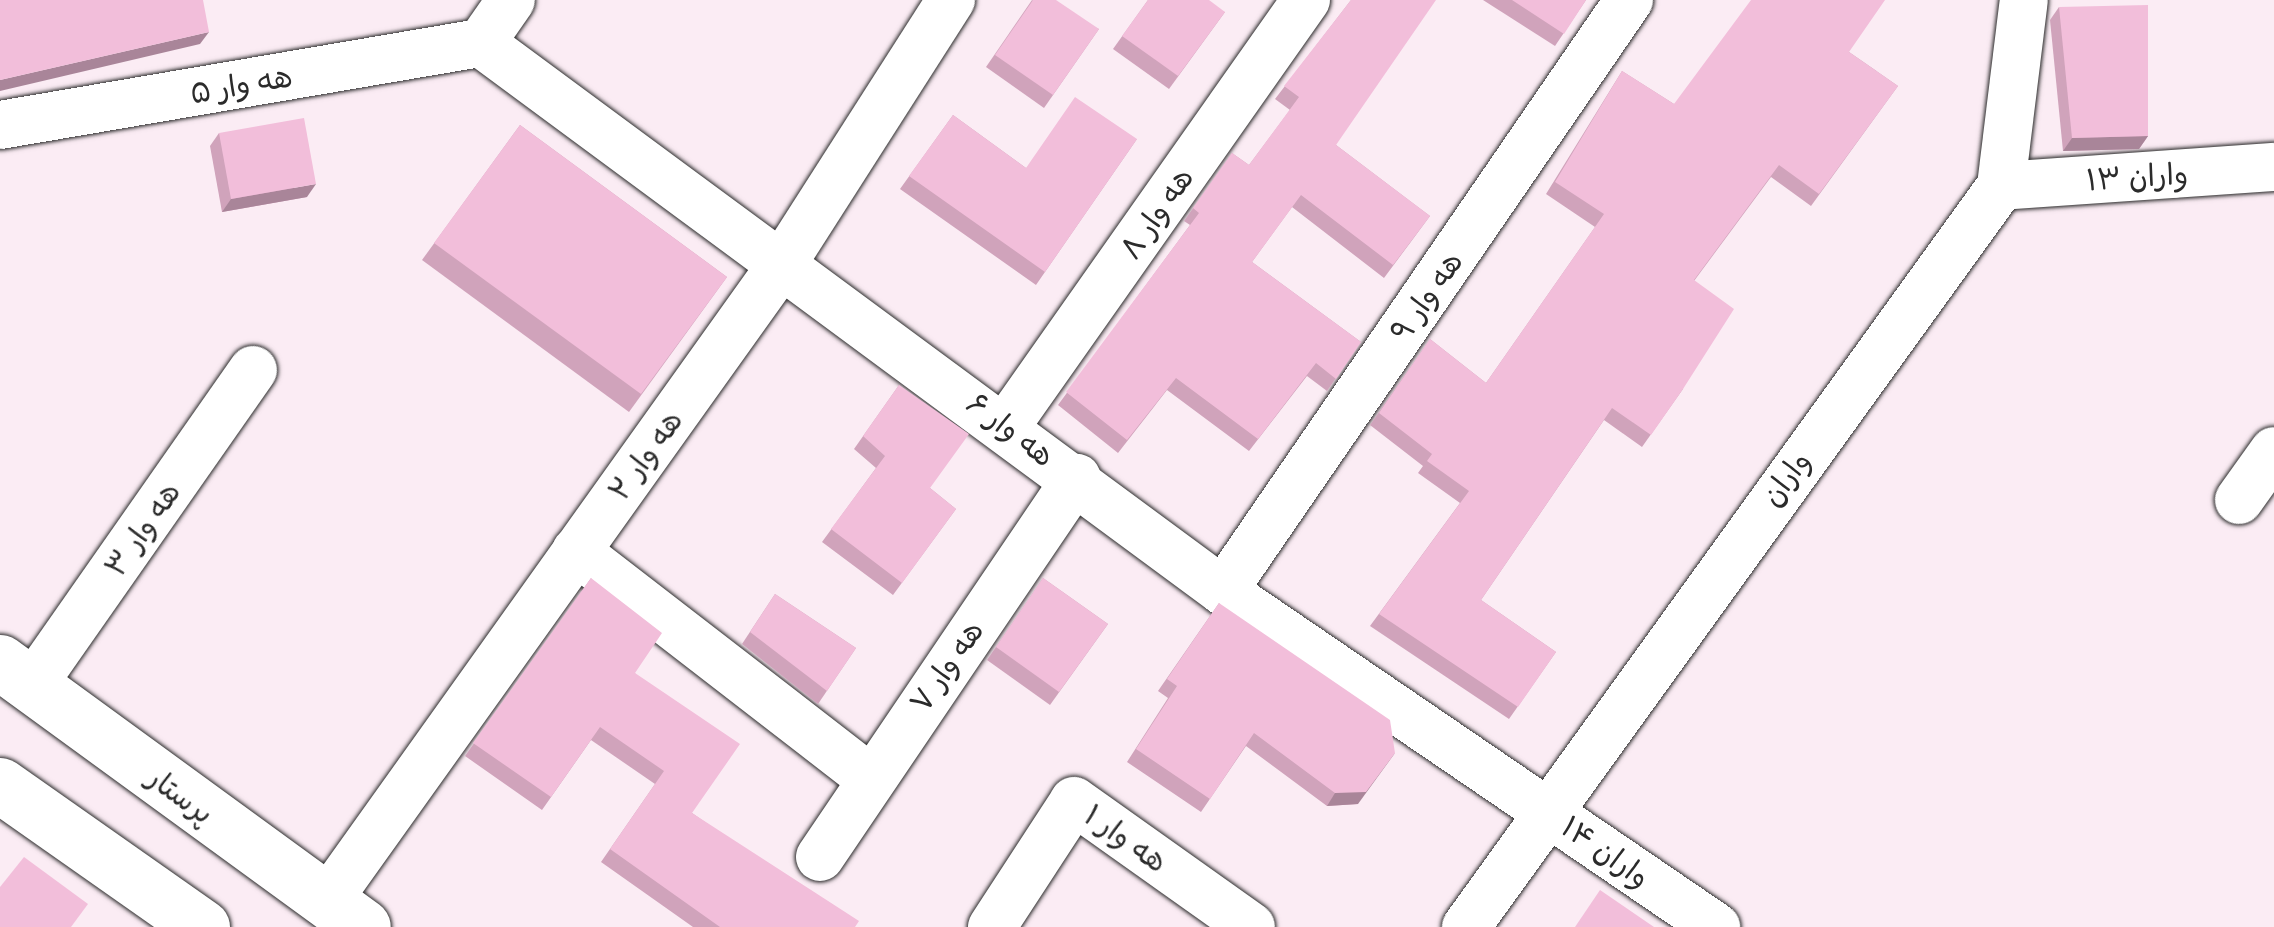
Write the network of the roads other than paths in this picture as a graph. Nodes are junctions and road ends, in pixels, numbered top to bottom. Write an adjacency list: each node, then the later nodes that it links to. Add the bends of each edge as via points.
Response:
1 (511, 0): 6 (street)
2 (952, 0): 10 (street, هه وار ۲)
3 (1306, 0): 12 (street, هه وار ۸)
4 (1630, 0): 17 (street, هه وار ۹)
5 (2024, 0): 9 (street, واران)
6 (481, 43): 7 (street, هه وار ۵); 10 (street, هه وار ۶)
7 (0, 125)
8 (2274, 166): 9 (street, واران ۱۳)
9 (2001, 186): 21 (street, واران)
10 (784, 261): 12 (street, هه وار ۶); 16 (street, هه وار ۲)
11 (253, 370): 18 (street, هه وار ۳)
12 (1006, 426): 14 (street, هه وار ۶)
13 (2274, 451): 15 (street)
14 (1076, 478): 17 (street, هه وار ۶); 19 (street, هه وار ۷)
15 (2239, 500)
16 (576, 551): 19 (street); 23 (street, هه وار ۲)
17 (1223, 592): 21 (street, هه وار ۶)
18 (16, 675): 23 (main road, پرستار)
19 (868, 777): 22 (street, هه وار ۷)
20 (0, 785): 24 (main road)
21 (1546, 808): 27 (street, واران); 28 (street, واران ۱۴)
22 (820, 857)
23 (345, 914)
24 (202, 927)
25 (992, 927): 26 (street, هه وار ۱, via 1074,801)
26 (1250, 927)
27 (1466, 927)
28 (1716, 927)

